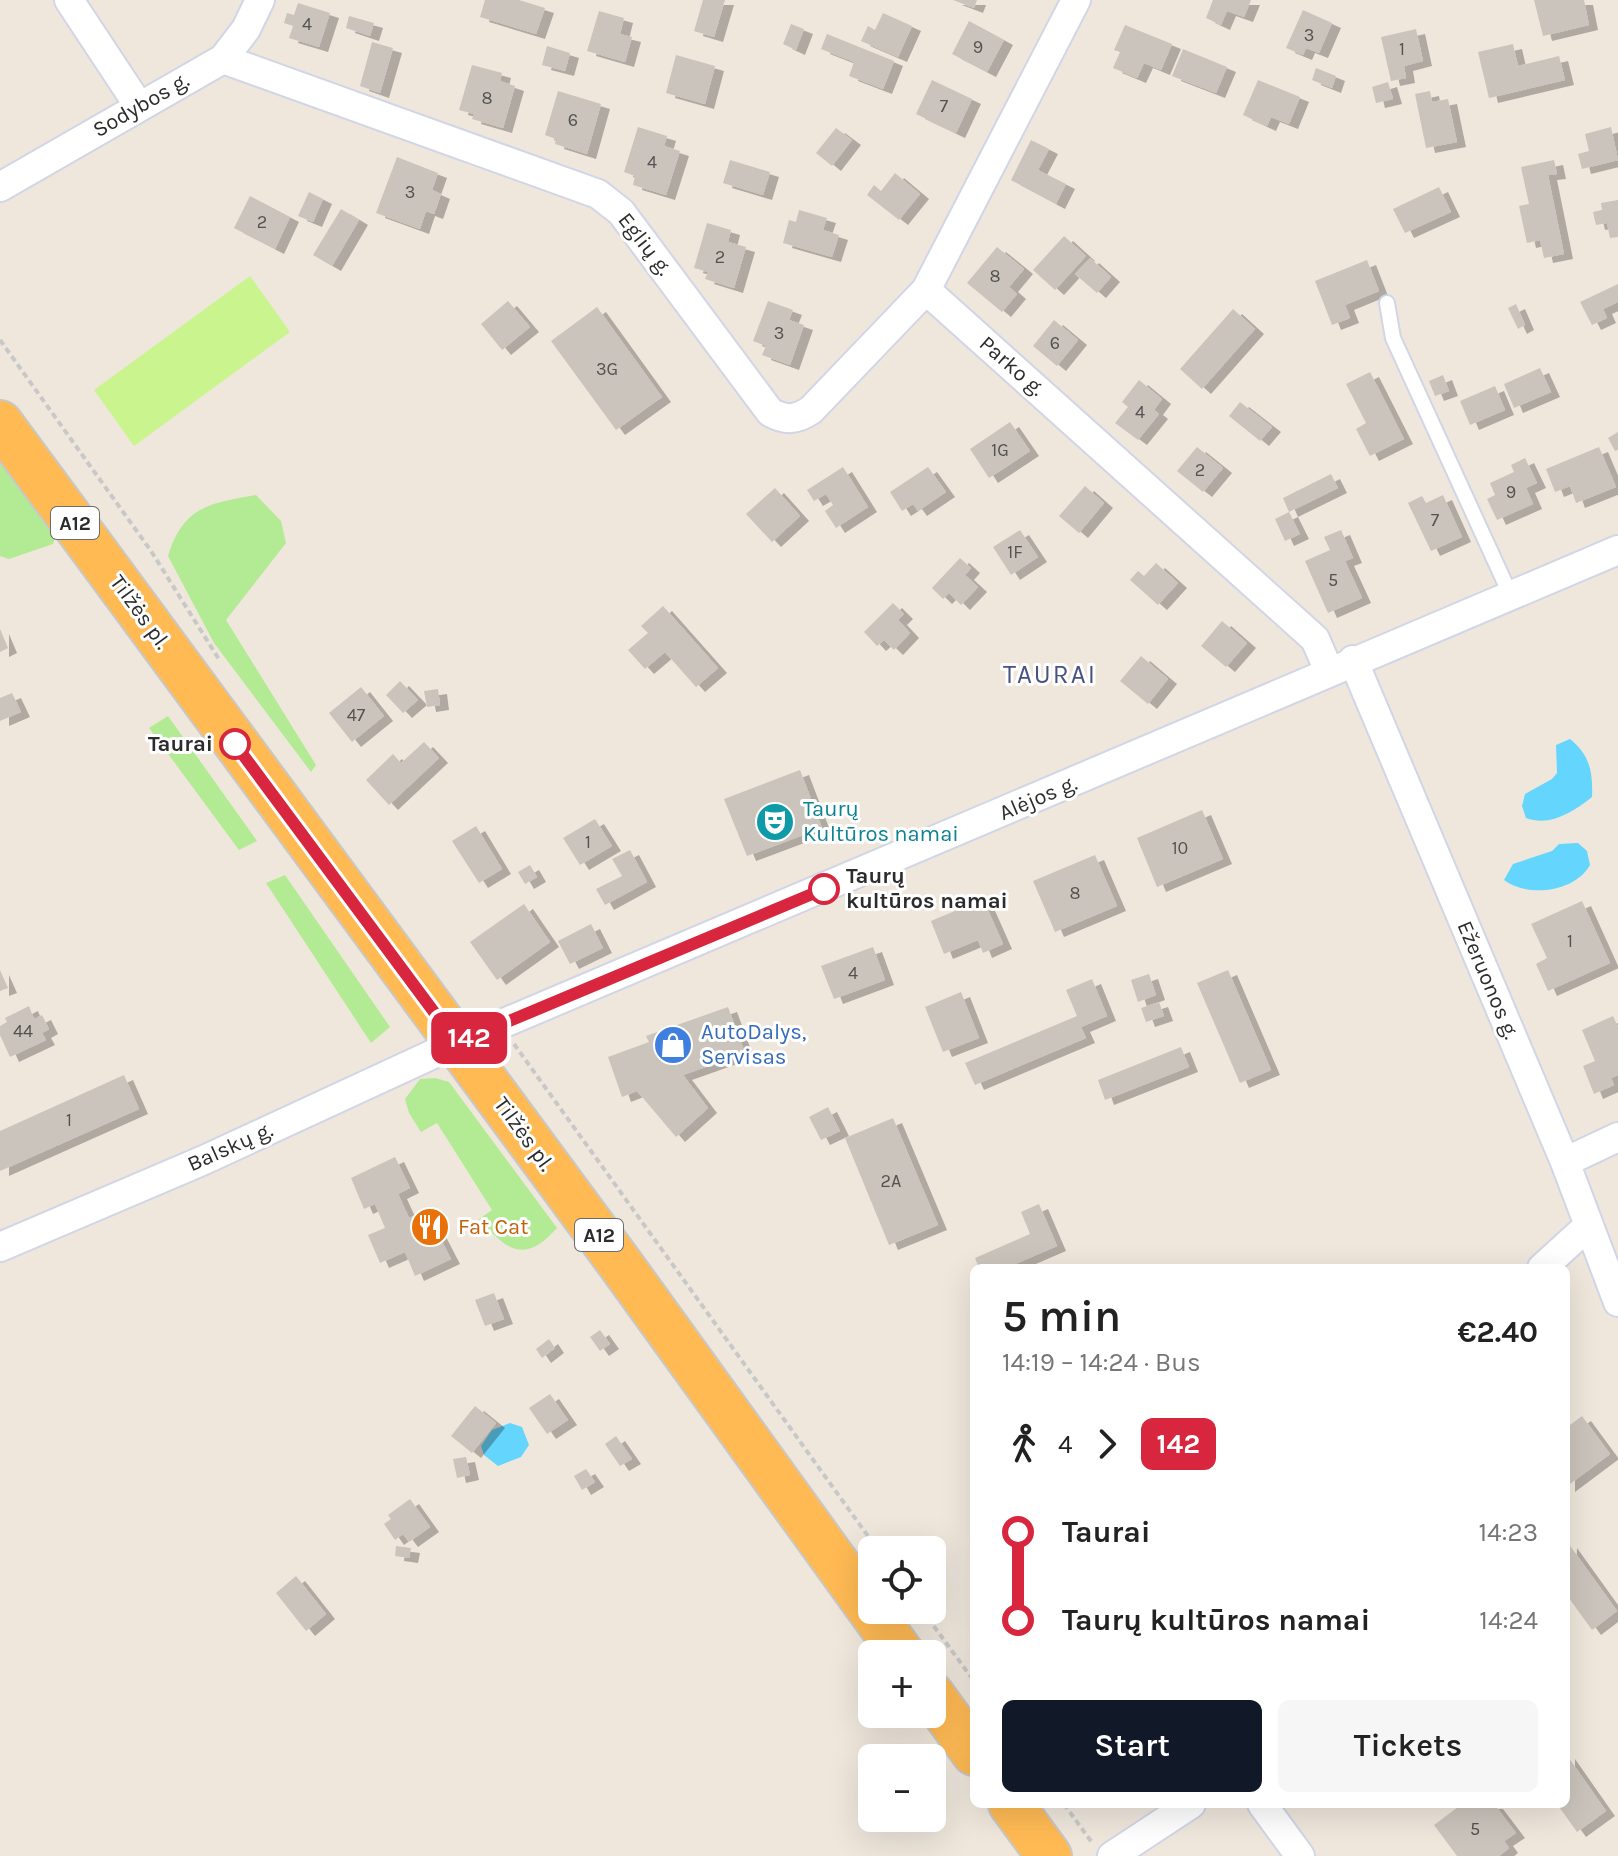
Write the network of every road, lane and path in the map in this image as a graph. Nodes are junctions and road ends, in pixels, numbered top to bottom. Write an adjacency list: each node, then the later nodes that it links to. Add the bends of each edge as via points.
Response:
1 (69, 0): 5 (street)
2 (260, 0): 4 (street, Sodybos g.)
3 (1076, 0): 7 (street)
4 (223, 59): 5 (street, Sodybos g.); 7 (street, Eglių g., via 598,194 621,212 770,412 780,417 799,418 811,410)
5 (139, 106): 6 (street, Sodybos g.)
6 (0, 187)
7 (926, 290): 13 (street, Parko g.)
8 (1387, 303): 12 (lane, via 1393,338)
9 (0, 340): 14 (path, via 151,551)
10 (0, 423): 16 (highway, Tilžės pl. / A12)
11 (1618, 550): 12 (street, Alėjos g.)
12 (1510, 594): 13 (street, Alėjos g.)
13 (1341, 665): 15 (street, Alėjos g.); 18 (street, Ežeruonos g.)
14 (225, 670)
15 (503, 1024): 16 (street, Alėjos g.); 23 (path)
16 (457, 1043): 20 (street, Balskų g.); 25 (highway, Tilžės pl. / A12)
17 (1618, 1137): 18 (street)
18 (1565, 1162): 19 (street, Ežeruonos g.)
19 (1588, 1226): 21 (street); 22 (street, Ežeruonos g.)
20 (0, 1247)
21 (1546, 1264)
22 (1618, 1302)
23 (868, 1536)
24 (932, 1624): 26 (path)
25 (892, 1640)
26 (970, 1676)
27 (946, 1714): 28 (highway)
28 (970, 1747)
29 (1014, 1808): 34 (highway)
30 (1067, 1808): 33 (path)
31 (1184, 1808): 33 (street)
32 (1265, 1808): 35 (street)
33 (1103, 1851)
34 (1049, 1856)
35 (1300, 1856)

